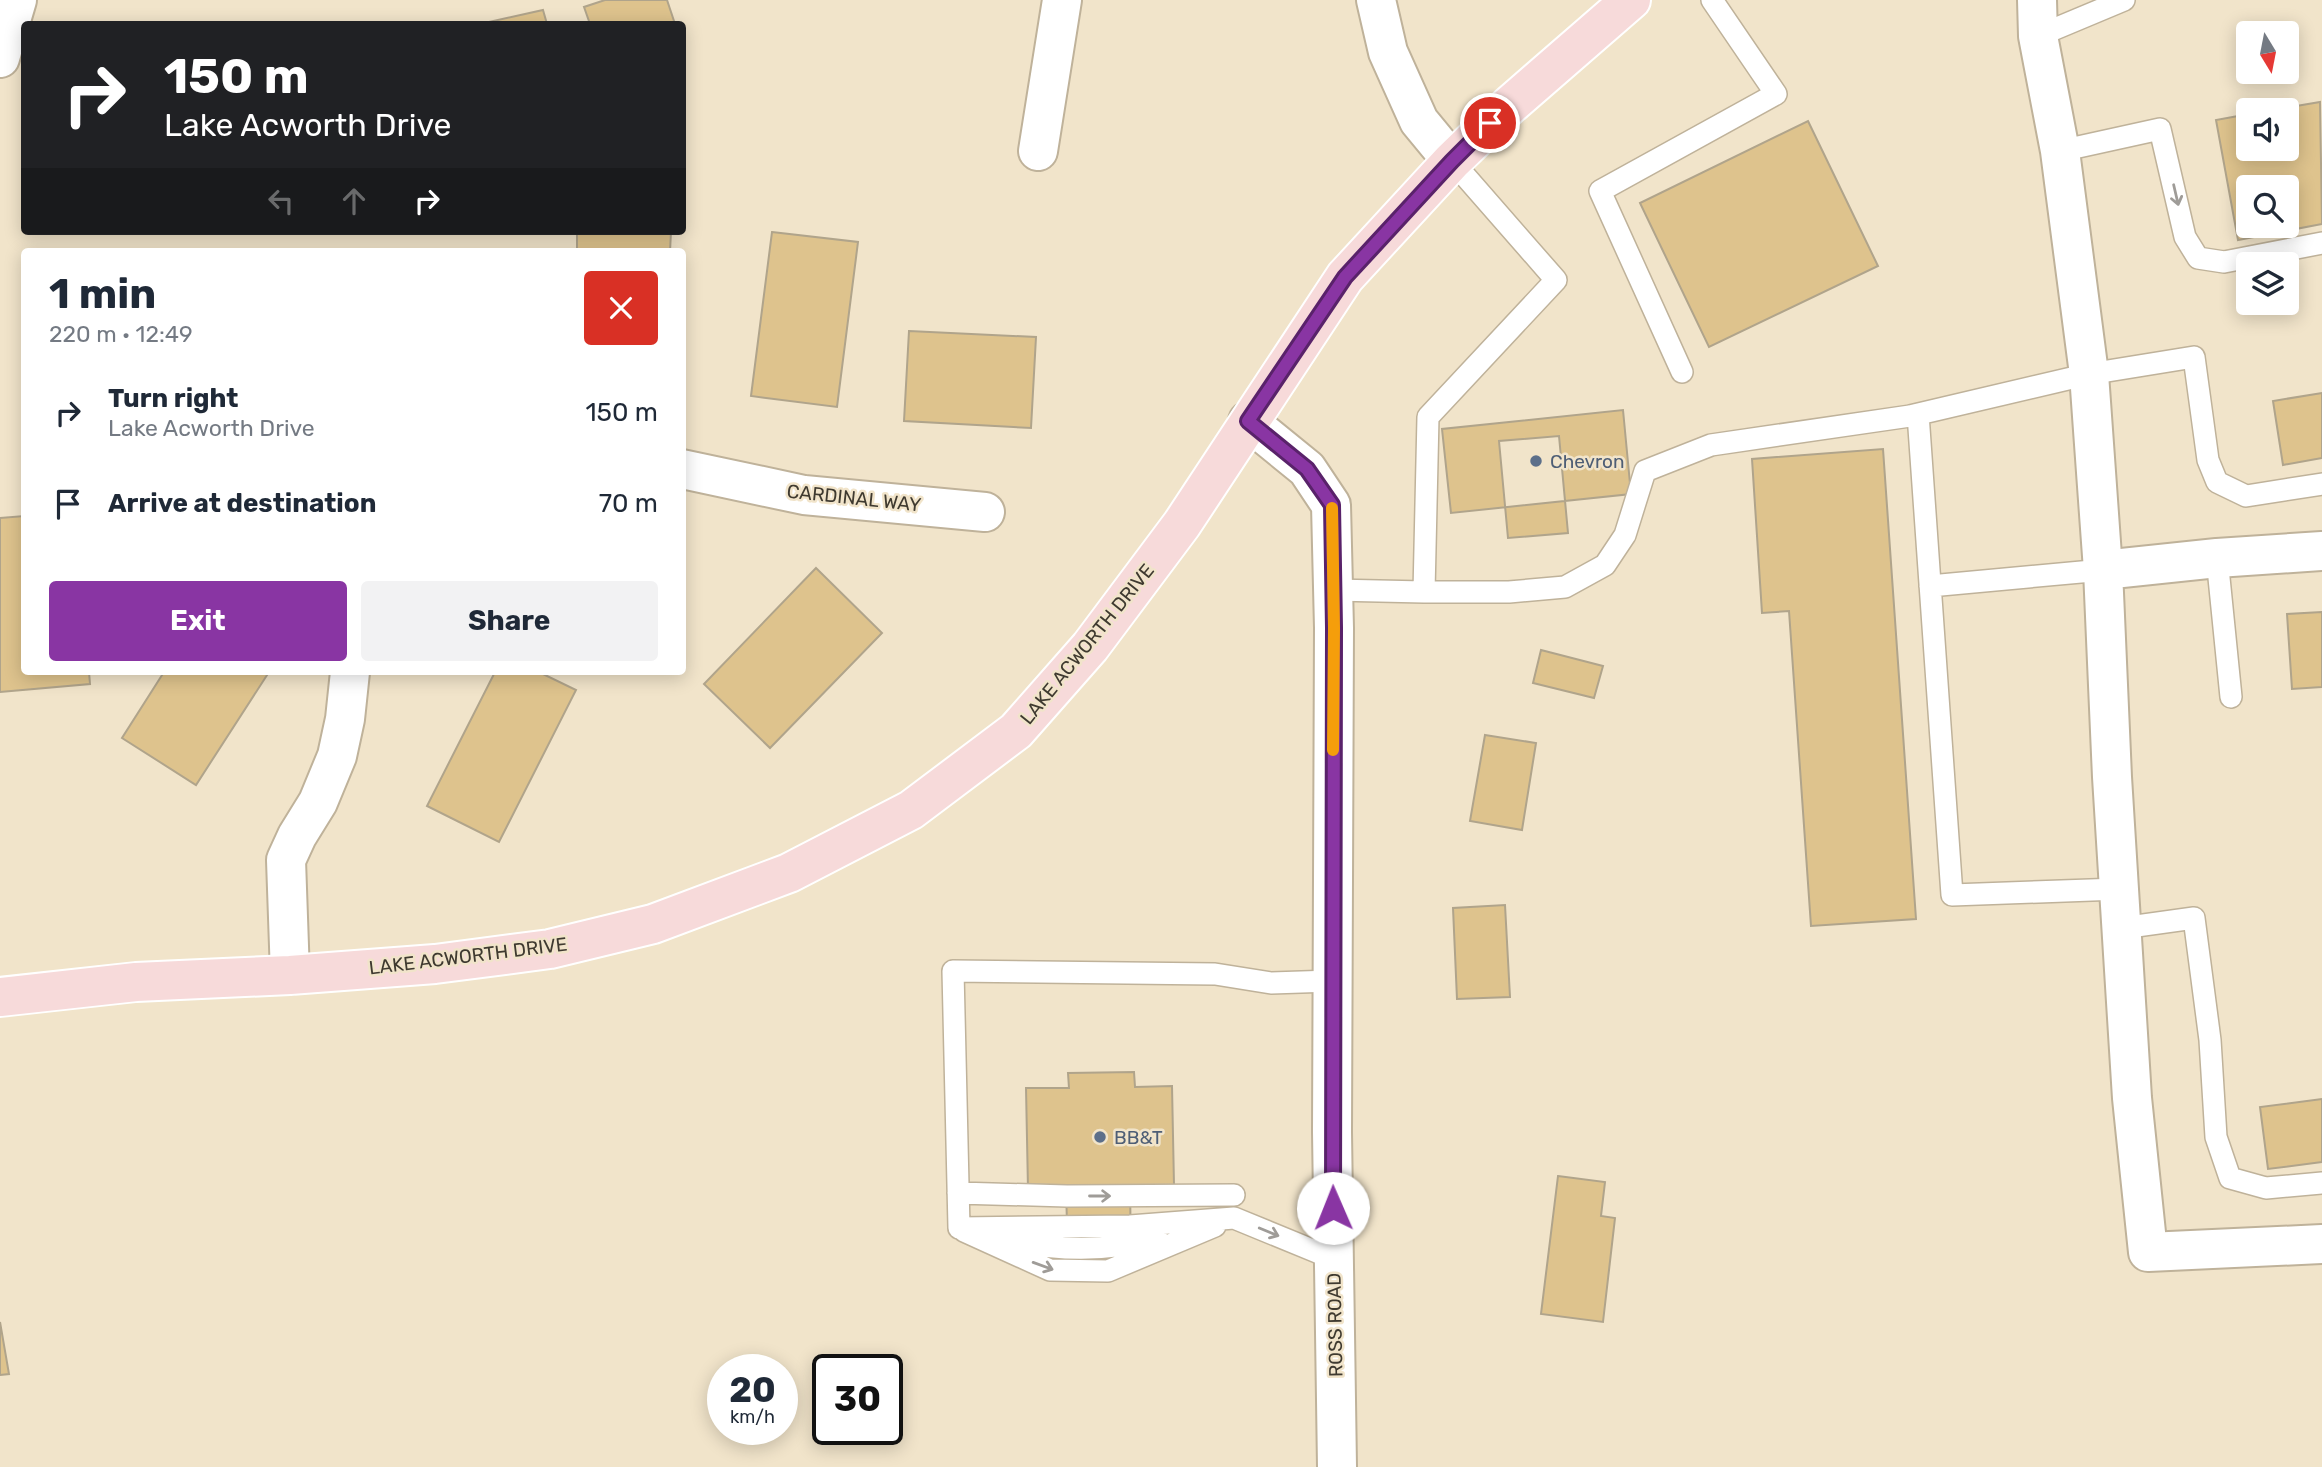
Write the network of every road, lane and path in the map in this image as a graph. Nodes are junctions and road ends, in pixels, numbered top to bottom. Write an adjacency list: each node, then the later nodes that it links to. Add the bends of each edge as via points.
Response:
1 (17, 0): 8 (street)
2 (1062, 0): 9 (street)
3 (1376, 0): 11 (street, via 1388,52 1419,121)
4 (1631, 0): 11 (main road, LAKE ACWORTH DRIVE)
5 (1712, 0): 13 (lane, via 1776,94 1600,191)
6 (2120, 1): 7 (lane)
7 (2038, 18): 10 (street)
8 (0, 58)
9 (1038, 151)
10 (2060, 152): 12 (lane, one-way to 12, via 2160,129 2185,237 2198,258 2224,262); 14 (street)
11 (1452, 161): 16 (main road, LAKE ACWORTH DRIVE, via 1345,277); 25 (lane, via 1556,280 1428,417)
12 (2322, 243)
13 (1682, 372)
14 (2089, 374): 15 (lane); 18 (lane, via 2194,357 2208,460 2217,482 2246,496); 22 (street)
15 (1918, 414): 23 (lane); 25 (lane, via 1711,445 1646,471 1625,535 1605,565 1565,587)
16 (1248, 421): 24 (street, ROSS ROAD, via 1307,469 1332,505); 30 (main road, LAKE ACWORTH DRIVE, via 1182,524 1090,647 1033,713 1016,732 911,810 789,873 653,924 550,949)
17 (686, 470): 19 (street, CARDINAL WAY, via 804,495)
18 (2322, 484)
19 (985, 512)
20 (2322, 551): 21 (street)
21 (2217, 558): 22 (street); 27 (lane)
22 (2103, 570): 23 (lane); 28 (street)
23 (1930, 586): 28 (lane, via 1952,895)
24 (1334, 590): 25 (lane); 31 (street, ROSS ROAD)
25 (1424, 592)
26 (350, 675): 30 (street, via 337,756 286,860)
27 (2231, 696)
28 (2119, 889): 29 (street)
29 (2122, 928): 33 (lane, via 2194,918 2210,1040 2216,1137 2230,1178 2266,1188); 36 (street, via 2132,1098 2148,1252)
30 (290, 975): 32 (main road, LAKE ACWORTH DRIVE, via 136,982)
31 (1332, 981): 35 (lane, via 1271,983 1215,974 954,971); 37 (street, ROSS ROAD)
32 (0, 997)
33 (2322, 1183)
34 (1234, 1207): 35 (lane, one-way to 34, via 1067,1196); 35 (lane, via 1130,1226); 35 (lane, one-way to 34, via 1050,1270 1108,1271); 37 (lane, one-way to 37)
35 (959, 1212)
36 (2322, 1244)
37 (1334, 1259): 38 (street, ROSS ROAD)
38 (1337, 1467)

